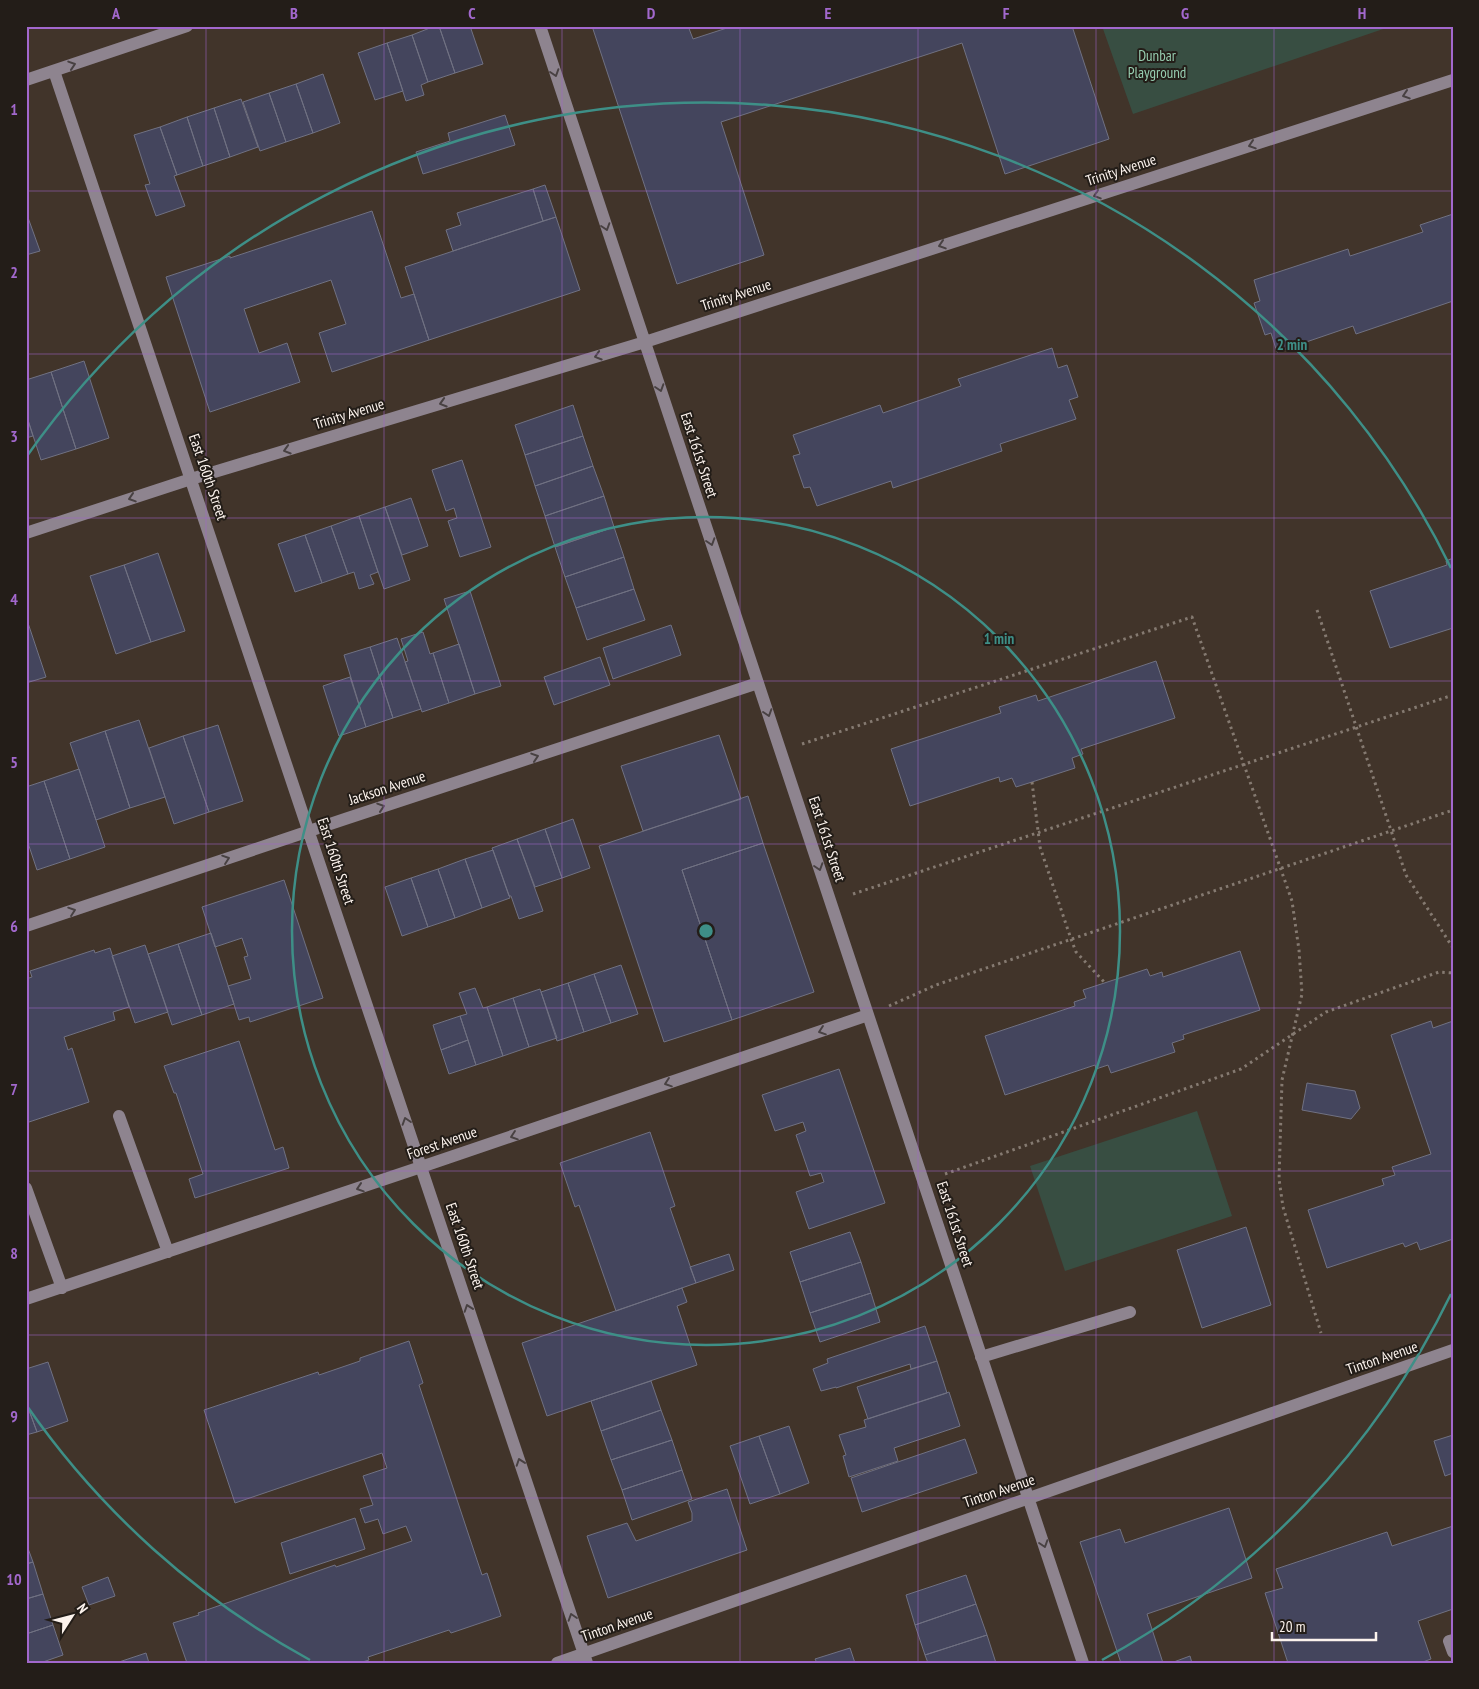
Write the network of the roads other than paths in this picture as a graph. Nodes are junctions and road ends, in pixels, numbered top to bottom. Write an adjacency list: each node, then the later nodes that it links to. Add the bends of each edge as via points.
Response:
1 (187, 26): 3 (street, one-way to 1)
2 (540, 26): 6 (street, East 161st Street, one-way to 6)
3 (54, 71): 4 (street); 7 (street, East 160th Street)
4 (26, 80)
5 (1453, 80): 6 (street, Trinity Avenue, one-way to 6)
6 (645, 342): 7 (street, Trinity Avenue, one-way to 7); 9 (street, East 161st Street, one-way to 9)
7 (191, 478): 8 (street, Trinity Avenue, one-way to 8); 10 (street, East 160th Street)
8 (26, 533)
9 (758, 684): 10 (street, Jackson Avenue, one-way to 9); 12 (street, East 161st Street, one-way to 12)
10 (309, 831): 11 (street, Jackson Avenue, one-way to 10); 14 (street, East 160th Street, one-way to 10)
11 (26, 926)
12 (868, 1015): 14 (street, Forest Avenue, one-way to 14); 21 (street, East 161st Street)
13 (119, 1116): 16 (street)
14 (421, 1168): 16 (street, Forest Avenue, one-way to 16); 25 (street, East 160th Street, one-way to 14)
15 (26, 1188): 17 (street)
16 (168, 1252): 17 (street, Forest Avenue)
17 (62, 1288): 18 (street, Forest Avenue)
18 (26, 1299)
19 (1130, 1312): 21 (street)
20 (1453, 1350): 22 (street, Tinton Avenue)
21 (981, 1357): 22 (street, East 161st Street)
22 (1028, 1498): 25 (street, Tinton Avenue); 27 (street, East 161st Street, one-way to 27)
23 (1453, 1640): 24 (street, via 1449,1641)
24 (1453, 1652)
25 (586, 1658): 26 (street, Tinton Avenue)
26 (557, 1663)
27 (1083, 1663)

